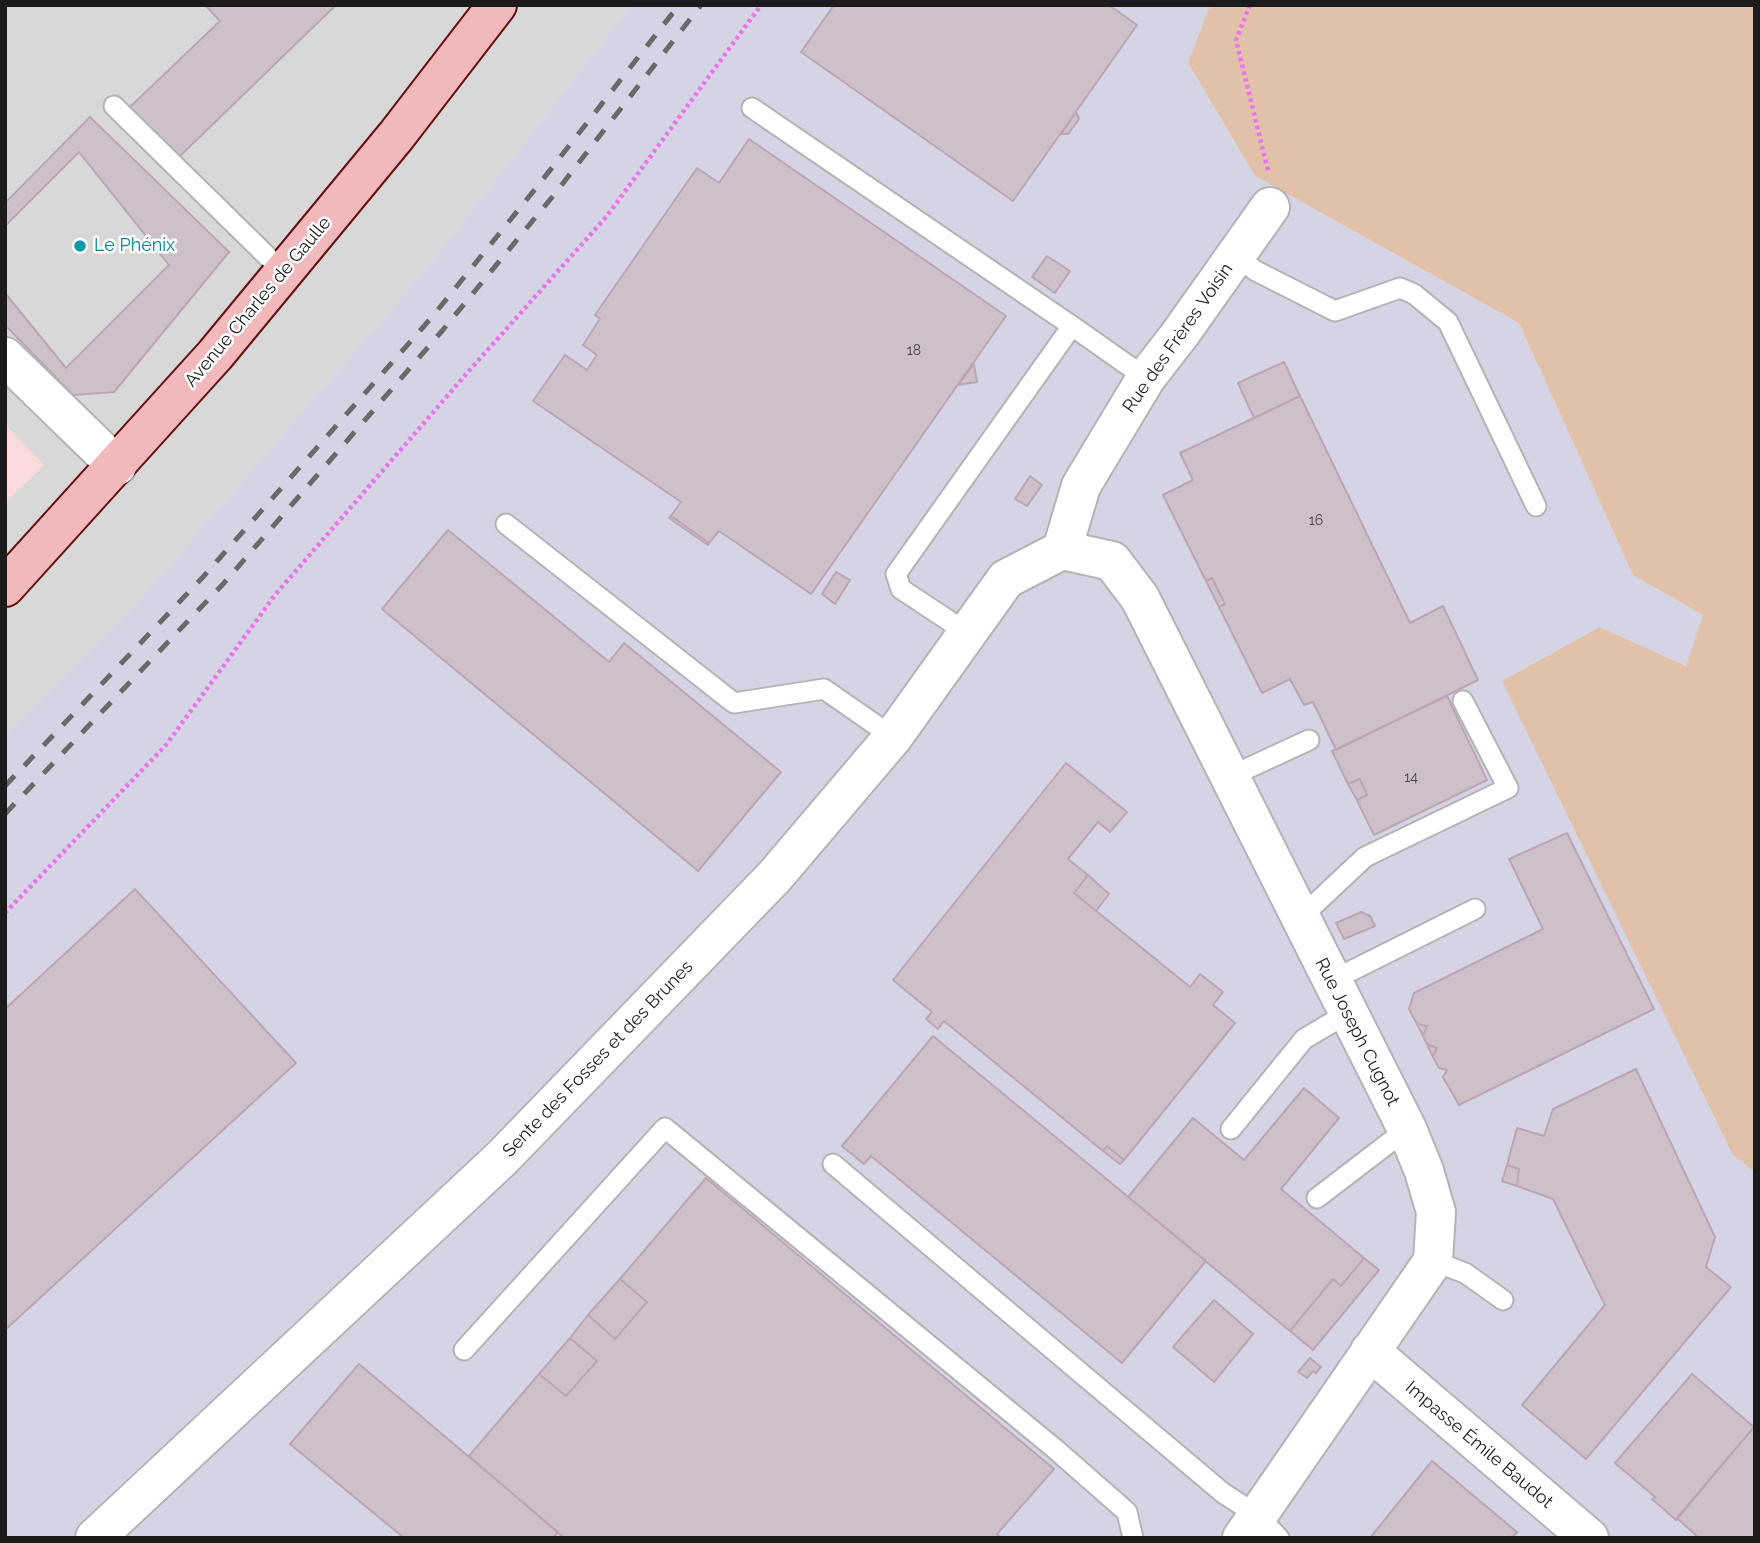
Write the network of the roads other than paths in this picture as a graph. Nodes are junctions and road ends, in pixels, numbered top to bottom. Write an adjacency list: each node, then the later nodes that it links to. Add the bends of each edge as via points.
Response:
1 (470, 5): 7 (main road, Avenue Charles de Gaulle)
2 (497, 5): 11 (main road, Avenue Charles de Gaulle, via 215,355)
3 (114, 106): 7 (lane)
4 (751, 108): 8 (lane)
5 (1270, 207): 6 (street, Rue des Frères Voisin)
6 (1235, 256): 10 (street, Rue des Frères Voisin); 12 (lane, via 1335,311 1400,288 1448,322)
7 (268, 257): 11 (main road, Avenue Charles de Gaulle)
8 (1072, 326): 10 (lane); 17 (lane, via 895,574 901,589)
9 (5, 357): 11 (street)
10 (1146, 378): 14 (street, Rue des Frères Voisin, via 1081,486)
11 (108, 459): 15 (main road, Avenue Charles de Gaulle); 16 (main road, Avenue Charles de Gaulle)
12 (1536, 506)
13 (506, 524): 19 (lane, via 734,704 824,689)
14 (1062, 550): 17 (street, Sente des Fosses et des Brunes, via 1006,579); 21 (street, Rue Joseph Cugnot, via 1112,561 1140,598)
15 (5, 551)
16 (5, 587)
17 (966, 632): 19 (street, Sente des Fosses et des Brunes)
18 (1463, 701): 23 (lane, via 1508,788 1365,858)
19 (893, 737): 34 (street, Sente des Fosses et des Brunes, via 775,876 502,1158)
20 (1309, 740): 21 (lane)
21 (1231, 776): 23 (street, Rue Joseph Cugnot)
22 (1475, 909): 24 (lane)
23 (1300, 918): 24 (street, Rue Joseph Cugnot)
24 (1340, 997): 25 (lane); 26 (street, Rue Joseph Cugnot)
25 (1231, 1129)
26 (1407, 1129): 28 (lane); 29 (street, Rue Joseph Cugnot, via 1436,1212)
27 (833, 1164): 33 (lane, via 1223,1493)
28 (1317, 1198)
29 (1433, 1261): 30 (lane, via 1465,1273); 32 (street)
30 (1503, 1300)
31 (464, 1350): 35 (lane, via 665,1128 1055,1448 1127,1512)
32 (1370, 1351): 33 (street); 36 (street, Impasse Émile Baudot)
33 (1259, 1530)
34 (95, 1538)
35 (1133, 1538)
36 (1588, 1538)

